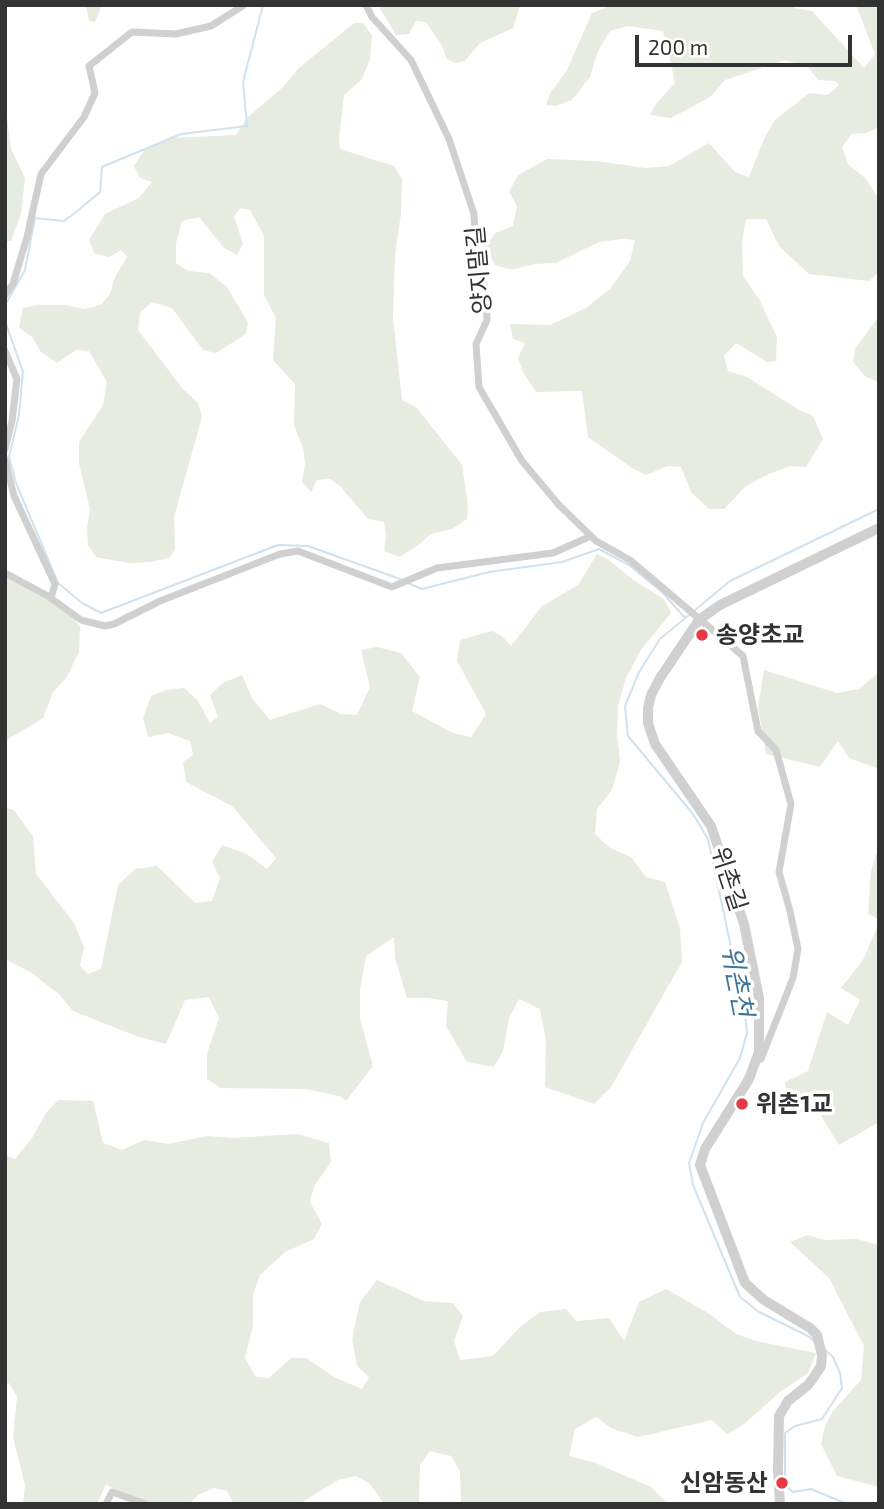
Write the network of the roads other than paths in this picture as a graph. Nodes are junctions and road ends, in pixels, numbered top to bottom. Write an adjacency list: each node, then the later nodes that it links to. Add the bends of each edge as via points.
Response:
1 (244, 5): 3 (street, via 211,26 176,34 132,32 89,66 95,93 84,117 41,174 24,249)
2 (366, 5): 8 (street, 양지말길, via 411,60 449,139 474,214 486,320 476,344 479,387 522,461)
3 (5, 295)
4 (5, 351): 5 (street, via 17,379)
5 (5, 449)
6 (5, 459): 10 (street, via 14,496 55,584)
7 (879, 528): 11 (street, 위촌길)
8 (591, 536): 10 (street, via 553,553 437,568 392,587 298,551 279,554 114,624 88,623); 11 (street, 양지말길, via 630,560)
9 (5, 573): 10 (street)
10 (51, 598)
11 (697, 618): 12 (street, 위촌길, via 651,695 648,723 655,744 711,826 744,924 759,998 759,1052); 12 (street, 양지말길, via 743,656 758,731 776,750 791,804 779,872 798,949 793,978 760,1063)
12 (753, 1070): 15 (street, 위촌길, via 705,1149 701,1165 745,1283 810,1328 817,1335 822,1355 821,1366 808,1385 788,1401 779,1416)
13 (106, 1504): 14 (street, via 112,1492)
14 (146, 1504)
15 (780, 1504)

